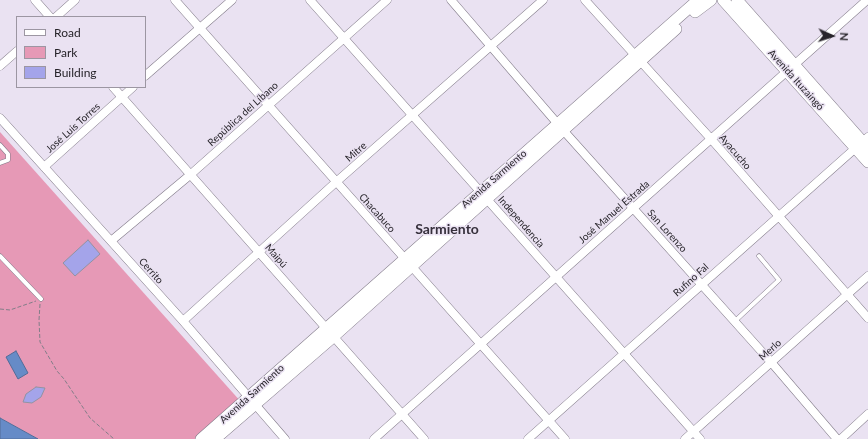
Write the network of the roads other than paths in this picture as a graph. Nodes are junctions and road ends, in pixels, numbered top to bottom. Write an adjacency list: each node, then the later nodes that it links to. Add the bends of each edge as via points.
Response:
1 (35, 0): 15 (street)
2 (75, 0): 16 (street)
3 (175, 0): 17 (street, Chacabuco)
4 (232, 0): 17 (street)
5 (310, 0): 18 (street, Independencia)
6 (387, 0): 18 (street, República del Líbano)
7 (451, 0): 19 (street, San Lorenzo)
8 (543, 0): 19 (street, Mitre)
9 (585, 0): 21 (street, Ayacucho)
10 (698, 0): 21 (main road, Avenida Sarmiento)
11 (711, 0): 21 (main road, Avenida Sarmiento)
12 (723, 0): 23 (main road, Avenida Ituzaingó)
13 (737, 0): 23 (main road, Avenida Ituzaingó)
14 (867, 0): 23 (street, José Manuel Estrada)
15 (49, 16)
16 (57, 16)
17 (199, 28): 24 (street); 28 (street, Chacabuco)
18 (344, 38): 28 (street, República del Líbano); 29 (street, Independencia)
19 (492, 46): 29 (street, Mitre); 31 (street, San Lorenzo)
20 (16, 52): 22 (street)
21 (638, 58): 31 (main road, Avenida Sarmiento); 32 (street, Ayacucho)
22 (0, 66)
23 (791, 68): 32 (street, José Manuel Estrada); 33 (main road, Avenida Ituzaingó)
24 (146, 75)
25 (114, 88): 27 (street, Maipú)
26 (132, 88): 27 (street, José Luis Torres)
27 (122, 97): 37 (street, José Luis Torres); 38 (street, Maipú)
28 (267, 105): 38 (street, República del Líbano); 39 (street, Chacabuco)
29 (413, 116): 39 (street, Mitre); 40 (street, Independencia)
30 (0, 118): 37 (street, Cerrito)
31 (560, 126): 40 (main road, Avenida Sarmiento); 41 (street, San Lorenzo)
32 (712, 140): 41 (street, José Manuel Estrada); 42 (street, Ayacucho)
33 (864, 144): 35 (main road, Avenida Ituzaingó); 42 (street, Rufino Fal)
34 (0, 145): 36 (lane, via 8,154 8,160)
35 (868, 162)
36 (0, 163)
37 (44, 167): 43 (street, Cerrito)
38 (190, 175): 43 (street, República del Líbano); 44 (street, Maipú)
39 (335, 182): 44 (street, Mitre); 47 (street, Chacabuco)
40 (483, 194): 47 (main road, Avenida Sarmiento); 49 (street, Independencia)
41 (633, 209): 49 (street, José Manuel Estrada); 50 (street, San Lorenzo)
42 (778, 216): 50 (street, Rufino Fal); 51 (street, Ayacucho)
43 (111, 241): 54 (street, Cerrito)
44 (260, 252): 54 (street, Mitre); 56 (street, Maipú)
45 (0, 256): 52 (lane)
46 (759, 256): 55 (lane, via 779,280)
47 (407, 262): 56 (main road, Avenida Sarmiento); 57 (main road, Avenida Sarmiento); 58 (street, Chacabuco)
48 (868, 276): 51 (street, Merlo)
49 (556, 277): 58 (street, José Manuel Estrada); 59 (street, Independencia)
50 (701, 284): 55 (street, San Lorenzo); 59 (street, Rufino Fal)
51 (847, 295): 53 (street, Ayacucho); 60 (street, Merlo)
52 (41, 299)
53 (868, 318)
54 (183, 321): 61 (street, Cerrito)
55 (734, 322): 60 (street, San Lorenzo)
56 (326, 328): 57 (street, Maipú); 61 (main road, Avenida Sarmiento)
57 (333, 336): 61 (main road, Avenida Sarmiento); 62 (street, Maipú)
58 (480, 344): 62 (street, José Manuel Estrada); 64 (street, Chacabuco)
59 (625, 354): 64 (street, Rufino Fal); 65 (street, Independencia)
60 (771, 362): 65 (street, Merlo); 75 (street, San Lorenzo)
61 (251, 401): 66 (main road, Avenida Sarmiento); 67 (main road, Avenida Sarmiento); 68 (street, Cerrito)
62 (402, 414): 69 (street, José Manuel Estrada); 70 (street, Maipú)
63 (868, 414): 76 (street)
64 (548, 420): 71 (street, Rufino Fal); 72 (street, Chacabuco)
65 (693, 431): 73 (street, Merlo); 74 (street, Independencia)
66 (201, 439)
67 (215, 439)
68 (285, 439)
69 (374, 439)
70 (424, 439)
71 (528, 439)
72 (565, 439)
73 (685, 439)
74 (700, 439)
75 (837, 439)
76 (841, 439)

